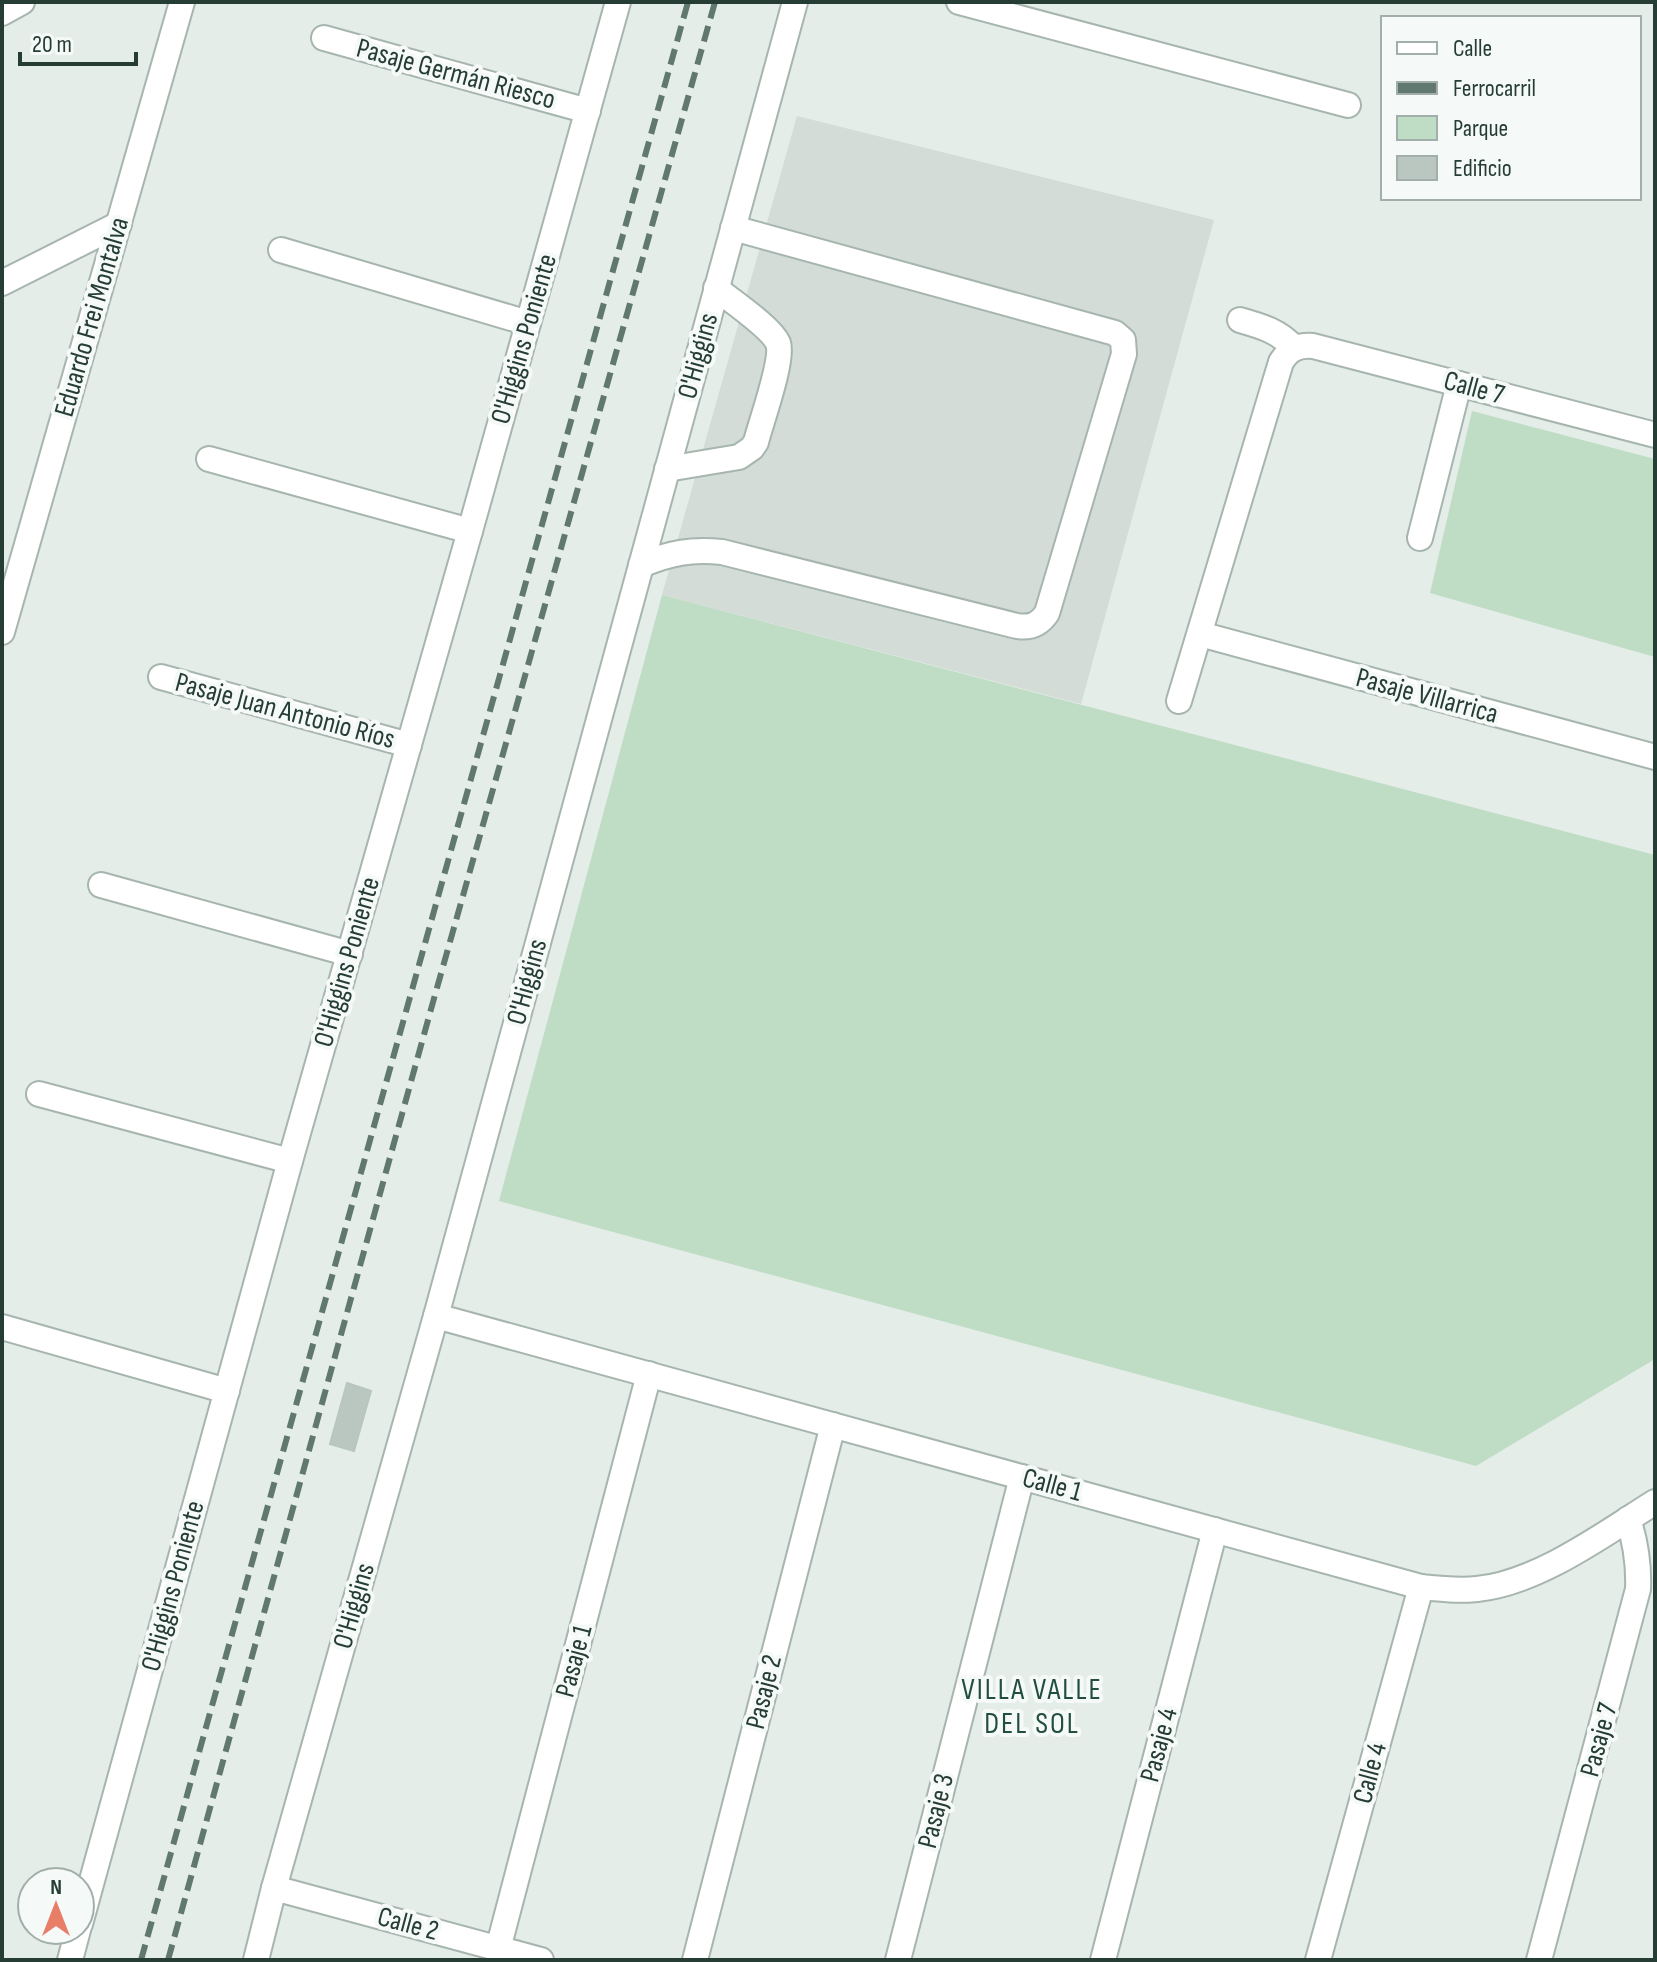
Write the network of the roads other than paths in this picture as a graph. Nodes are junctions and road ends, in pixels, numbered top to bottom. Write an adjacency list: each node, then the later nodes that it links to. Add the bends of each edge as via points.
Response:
1 (22, 2): 6 (street)
2 (182, 2): 10 (street, Eduardo Frei Montalva)
3 (618, 2): 9 (street, O'Higgins Poniente)
4 (795, 2): 11 (street, O'Higgins)
5 (959, 2): 8 (street)
6 (2, 13)
7 (324, 38): 9 (street, Pasaje Germán Riesco)
8 (1348, 105)
9 (588, 111): 16 (street, O'Higgins Poniente)
10 (119, 224): 13 (street); 25 (street, Eduardo Frei Montalva)
11 (733, 228): 14 (street, O'Higgins); 24 (street, via 1115,333 1123,340 1124,354 1047,613 1027,628 722,552 689,551)
12 (281, 250): 16 (street)
13 (2, 283)
14 (716, 288): 21 (street, O'Higgins); 21 (street, via 772,334 779,360 752,448 739,457)
15 (1240, 320): 17 (street, Calle 7, via 1280,334)
16 (528, 323): 22 (street, O'Higgins Poniente)
17 (1294, 348): 18 (street, Calle 7, via 1313,346); 26 (street, via 1281,362)
18 (1459, 384): 19 (street, Calle 7); 23 (street)
19 (1655, 435)
20 (209, 459): 22 (street)
21 (667, 469): 24 (street, O'Higgins)
22 (470, 531): 29 (street, O'Higgins Poniente)
23 (1420, 538)
24 (641, 565): 35 (street, O'Higgins)
25 (2, 632)
26 (1200, 634): 28 (street); 30 (street, Pasaje Villarrica)
27 (161, 677): 29 (street, Pasaje Juan Antonio Ríos)
28 (1179, 701)
29 (409, 745): 32 (street, O'Higgins Poniente)
30 (1655, 757)
31 (101, 885): 32 (street)
32 (350, 954): 34 (street, O'Higgins Poniente)
33 (39, 1094): 34 (street)
34 (290, 1161): 38 (street, O'Higgins Poniente)
35 (436, 1316): 37 (street, Calle 1); 46 (street, O'Higgins)
36 (2, 1327): 38 (street)
37 (649, 1374): 39 (street, Calle 1); 47 (street, Pasaje 1)
38 (227, 1391): 45 (street, O'Higgins Poniente)
39 (833, 1425): 40 (street, Calle 1); 50 (street, Pasaje 2)
40 (1022, 1477): 43 (street, Calle 1); 51 (street, Pasaje 3)
41 (1655, 1502): 42 (street, Calle 1)
42 (1628, 1519): 44 (street, Calle 1, via 1577,1552 1507,1583 1450,1591); 54 (street, Pasaje 7, via 1639,1565 1638,1589)
43 (1215, 1530): 44 (street, Calle 1); 52 (street, Pasaje 4)
44 (1421, 1587): 53 (street, Calle 4)
45 (96, 1866)
46 (274, 1888): 47 (street, Calle 2); 48 (street, O'Higgins)
47 (498, 1949): 49 (street, Calle 2)
48 (256, 1960)
49 (541, 1960)
50 (695, 1960)
51 (898, 1960)
52 (1103, 1960)
53 (1318, 1960)
54 (1539, 1960)

